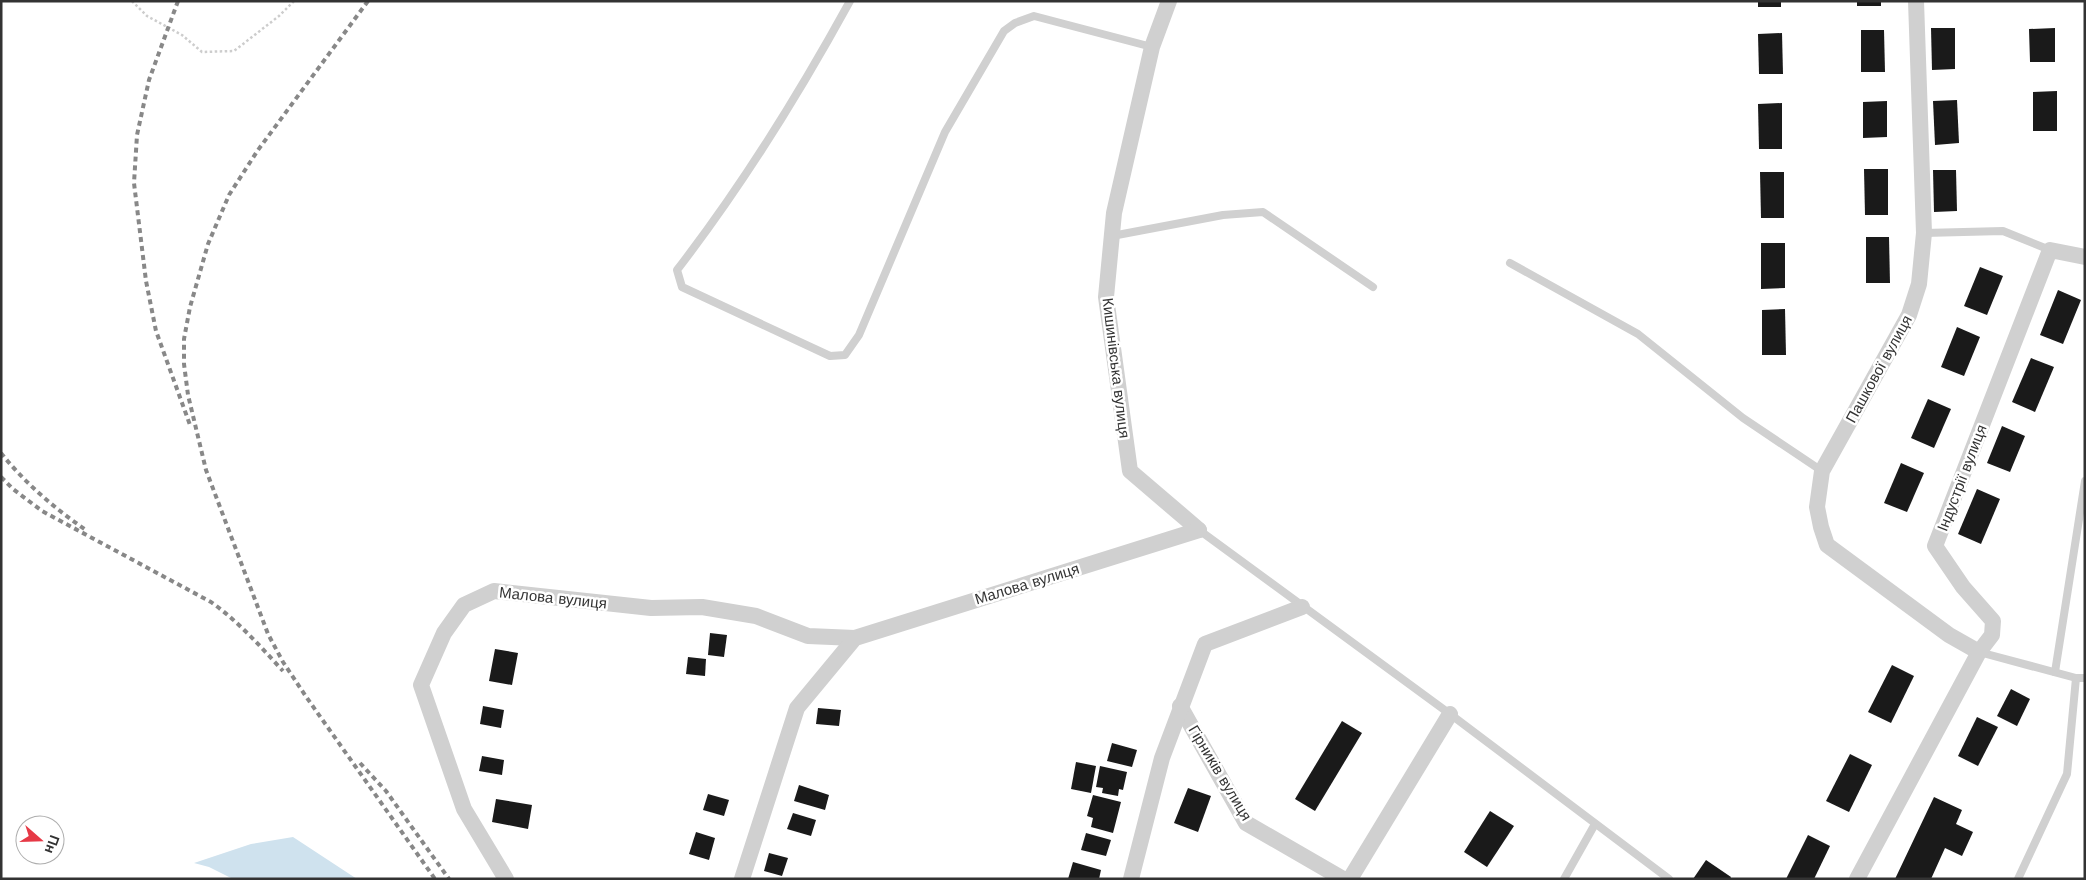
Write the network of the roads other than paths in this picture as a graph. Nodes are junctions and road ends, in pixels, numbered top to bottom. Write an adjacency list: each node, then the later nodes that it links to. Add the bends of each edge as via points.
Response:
1 (850, 1): 4 (lane, via 804,81 730,197 677,270 682,287 830,356 845,355 859,335 945,132 1004,31 1034,16)
2 (1169, 1): 4 (street, Кишинівська вулиця)
3 (1916, 1): 5 (street, Пашкової вулиця)
4 (1152, 47): 6 (street, Кишинівська вулиця, via 1114,213)
5 (1924, 233): 7 (lane, via 2003,231); 11 (street, Пашкової вулиця, via 1919,284 1910,316)
6 (1112, 236): 10 (lane, via 1223,214 1263,212); 13 (street, Кишинівська вулиця, via 1106,297 1130,471)
7 (2050, 250): 8 (street); 16 (street, Індустрії вулиця, via 1935,546 1963,587 1992,621 1992,635)
8 (2085, 257)
9 (1510, 263): 11 (lane, via 1638,334 1743,418)
10 (1373, 286)
11 (1822, 472): 16 (street, Пашкової вулиця, via 1817,507 1827,545 1949,635)
12 (2085, 480): 17 (lane)
13 (1199, 530): 14 (lane); 15 (street, Малова вулиця)
14 (1302, 607): 19 (street, via 1205,644); 20 (lane)
15 (855, 638): 22 (street, Малова вулиця, via 808,636 756,616 702,607 651,608 494,591 464,605 444,632 421,686 464,809); 23 (street, via 797,708)
16 (1979, 652): 17 (lane); 29 (street, Індустрії вулиця)
17 (2055, 672): 18 (lane)
18 (2080, 678): 30 (lane, via 2067,774)
19 (1180, 706): 24 (street, via 1162,758); 25 (street, Гірників вулиця, via 1246,822)
20 (1450, 714): 21 (lane); 26 (street)
21 (1595, 824): 27 (lane); 28 (lane)
22 (506, 879)
23 (742, 879)
24 (1131, 879)
25 (1343, 879)
26 (1350, 879)
27 (1564, 879)
28 (1669, 879)
29 (1857, 879)
30 (2018, 879)

